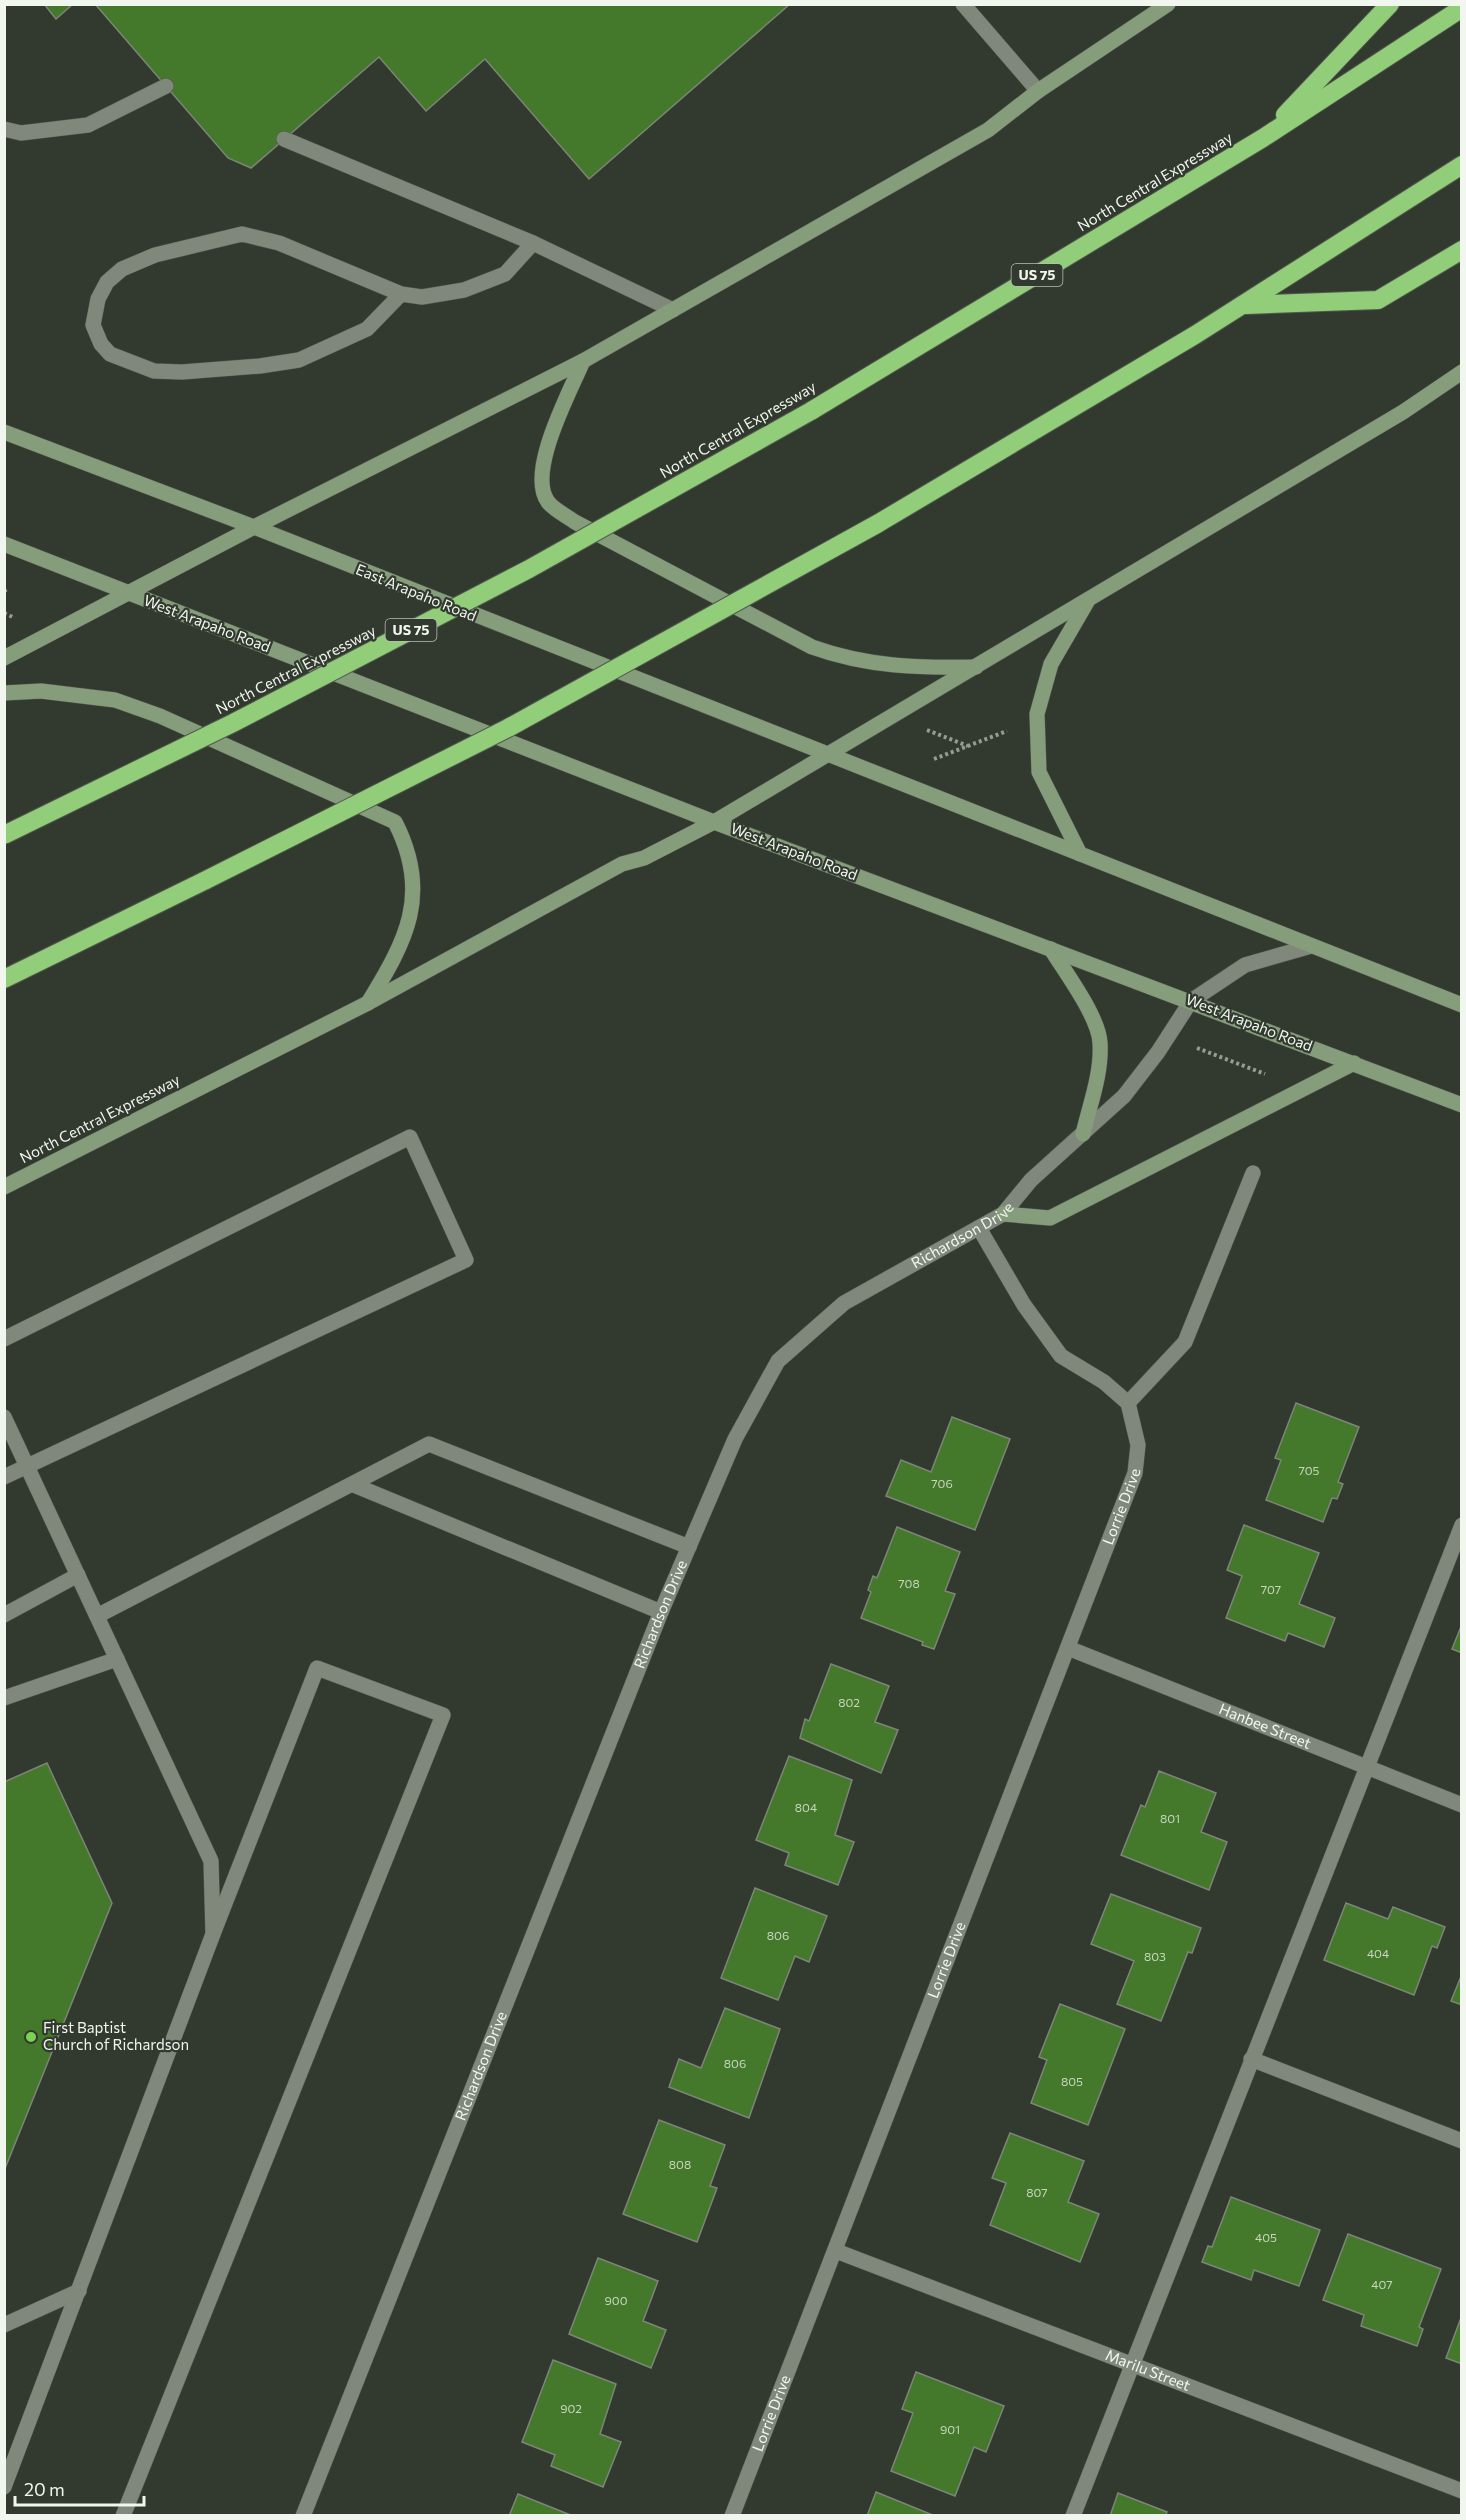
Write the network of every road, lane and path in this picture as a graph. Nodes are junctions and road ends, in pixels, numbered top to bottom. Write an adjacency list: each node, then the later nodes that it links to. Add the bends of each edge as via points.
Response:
1 (963, 4): 6 (street)
2 (1168, 4): 6 (main road)
3 (1390, 4): 8 (highway)
4 (1461, 8): 8 (highway, North Central Expressway / US 75)
5 (166, 87): 7 (street, via 88,125 21,133)
6 (1038, 91): 15 (main road, via 988,130)
7 (4, 129)
8 (1263, 138): 32 (highway, North Central Expressway / US 75, bridge, via 811,411 529,569 233,723)
9 (284, 139): 11 (street)
10 (1461, 165): 14 (highway)
11 (533, 243): 13 (street, via 505,274 464,290 422,297); 15 (street)
12 (1461, 250): 14 (highway, via 1378,300)
13 (401, 294): 13 (street, via 279,243 242,234 154,255 122,269 107,282 98,299 93,325 110,354 154,371 260,366 298,360 367,329)
14 (1244, 305): 36 (highway, bridge, via 878,525 518,723)
15 (674, 310): 16 (main road)
16 (583, 361): 19 (main road); 24 (main road, via 544,458 541,481 548,502 574,522 812,647 841,658 905,668)
17 (1461, 372): 22 (main road, North Central Expressway, via 1403,412)
18 (4, 432): 19 (main road, East Arapaho Road)
19 (254, 527): 21 (main road); 29 (main road, East Arapaho Road)
20 (4, 544): 21 (main road)
21 (129, 594): 23 (main road); 31 (main road, West Arapaho Road)
22 (1088, 601): 24 (main road, North Central Expressway); 33 (main road, via 1052,664 1037,714 1039,772)
23 (4, 658)
24 (976, 667): 29 (main road, North Central Expressway)
25 (4, 693): 38 (main road, via 41,690 115,700 160,716 395,822 407,845 411,868 410,923 397,957)
26 (921, 728): 28 (path)
27 (1007, 730): 28 (path)
28 (968, 746): 30 (path)
29 (827, 755): 31 (main road, North Central Expressway); 33 (main road)
30 (934, 759)
31 (714, 822): 35 (main road, West Arapaho Road); 38 (main road, North Central Expressway, via 644,858 622,864)
32 (4, 835)
33 (1080, 854): 34 (main road)
34 (1311, 946): 37 (street, Richardson Drive, via 1245,965); 39 (main road)
35 (1051, 949): 37 (main road, West Arapaho Road); 44 (main road, via 1088,1008 1100,1040 1099,1068)
36 (4, 979)
37 (1191, 1001): 41 (main road, West Arapaho Road); 44 (street, Richardson Drive, via 1125,1096)
38 (368, 1003): 46 (main road, North Central Expressway)
39 (1461, 1005)
40 (1192, 1046): 42 (path)
41 (1354, 1063): 43 (main road, West Arapaho Road); 47 (main road, via 1050,1218)
42 (1266, 1075)
43 (1461, 1105)
44 (1083, 1134): 47 (street, Richardson Drive, via 1031,1180)
45 (1253, 1173): 50 (street, via 1185,1342)
46 (4, 1187)
47 (1003, 1214): 48 (street, Richardson Drive)
48 (979, 1228): 50 (street, via 1024,1305 1061,1356 1104,1382); 56 (street, Richardson Drive, via 844,1303 778,1361 735,1439)
49 (4, 1339): 52 (street, via 410,1137 466,1260)
50 (1128, 1403): 61 (street, Lorrie Drive, via 1138,1445 1135,1473)
51 (4, 1417): 52 (street)
52 (28, 1466): 53 (street); 57 (street)
53 (4, 1477)
54 (354, 1485): 56 (street, via 429,1444); 58 (street); 60 (street)
55 (1461, 1524): 64 (street)
56 (689, 1547): 58 (street, Richardson Drive)
57 (78, 1575): 59 (street); 60 (street)
58 (661, 1612): 76 (street, Richardson Drive)
59 (4, 1616)
60 (97, 1616): 62 (street)
61 (1068, 1648): 64 (street, Hanbee Street); 69 (street, Lorrie Drive)
62 (117, 1659): 63 (street); 66 (street, via 211,1861)
63 (4, 1698)
64 (1364, 1768): 65 (street, Hanbee Street); 67 (street)
65 (1461, 1805)
66 (213, 1934): 70 (street); 75 (street, via 317,1668 443,1715)
67 (1251, 2059): 68 (street); 72 (street)
68 (1461, 2141)
69 (836, 2251): 72 (street, Marilu Street); 77 (street, Lorrie Drive)
70 (79, 2291): 71 (street); 73 (street)
71 (4, 2325)
72 (1132, 2364): 74 (street, Marilu Street); 78 (street)
73 (4, 2487)
74 (1461, 2491)
75 (123, 2516)
76 (303, 2516)
77 (732, 2516)
78 (1073, 2516)

